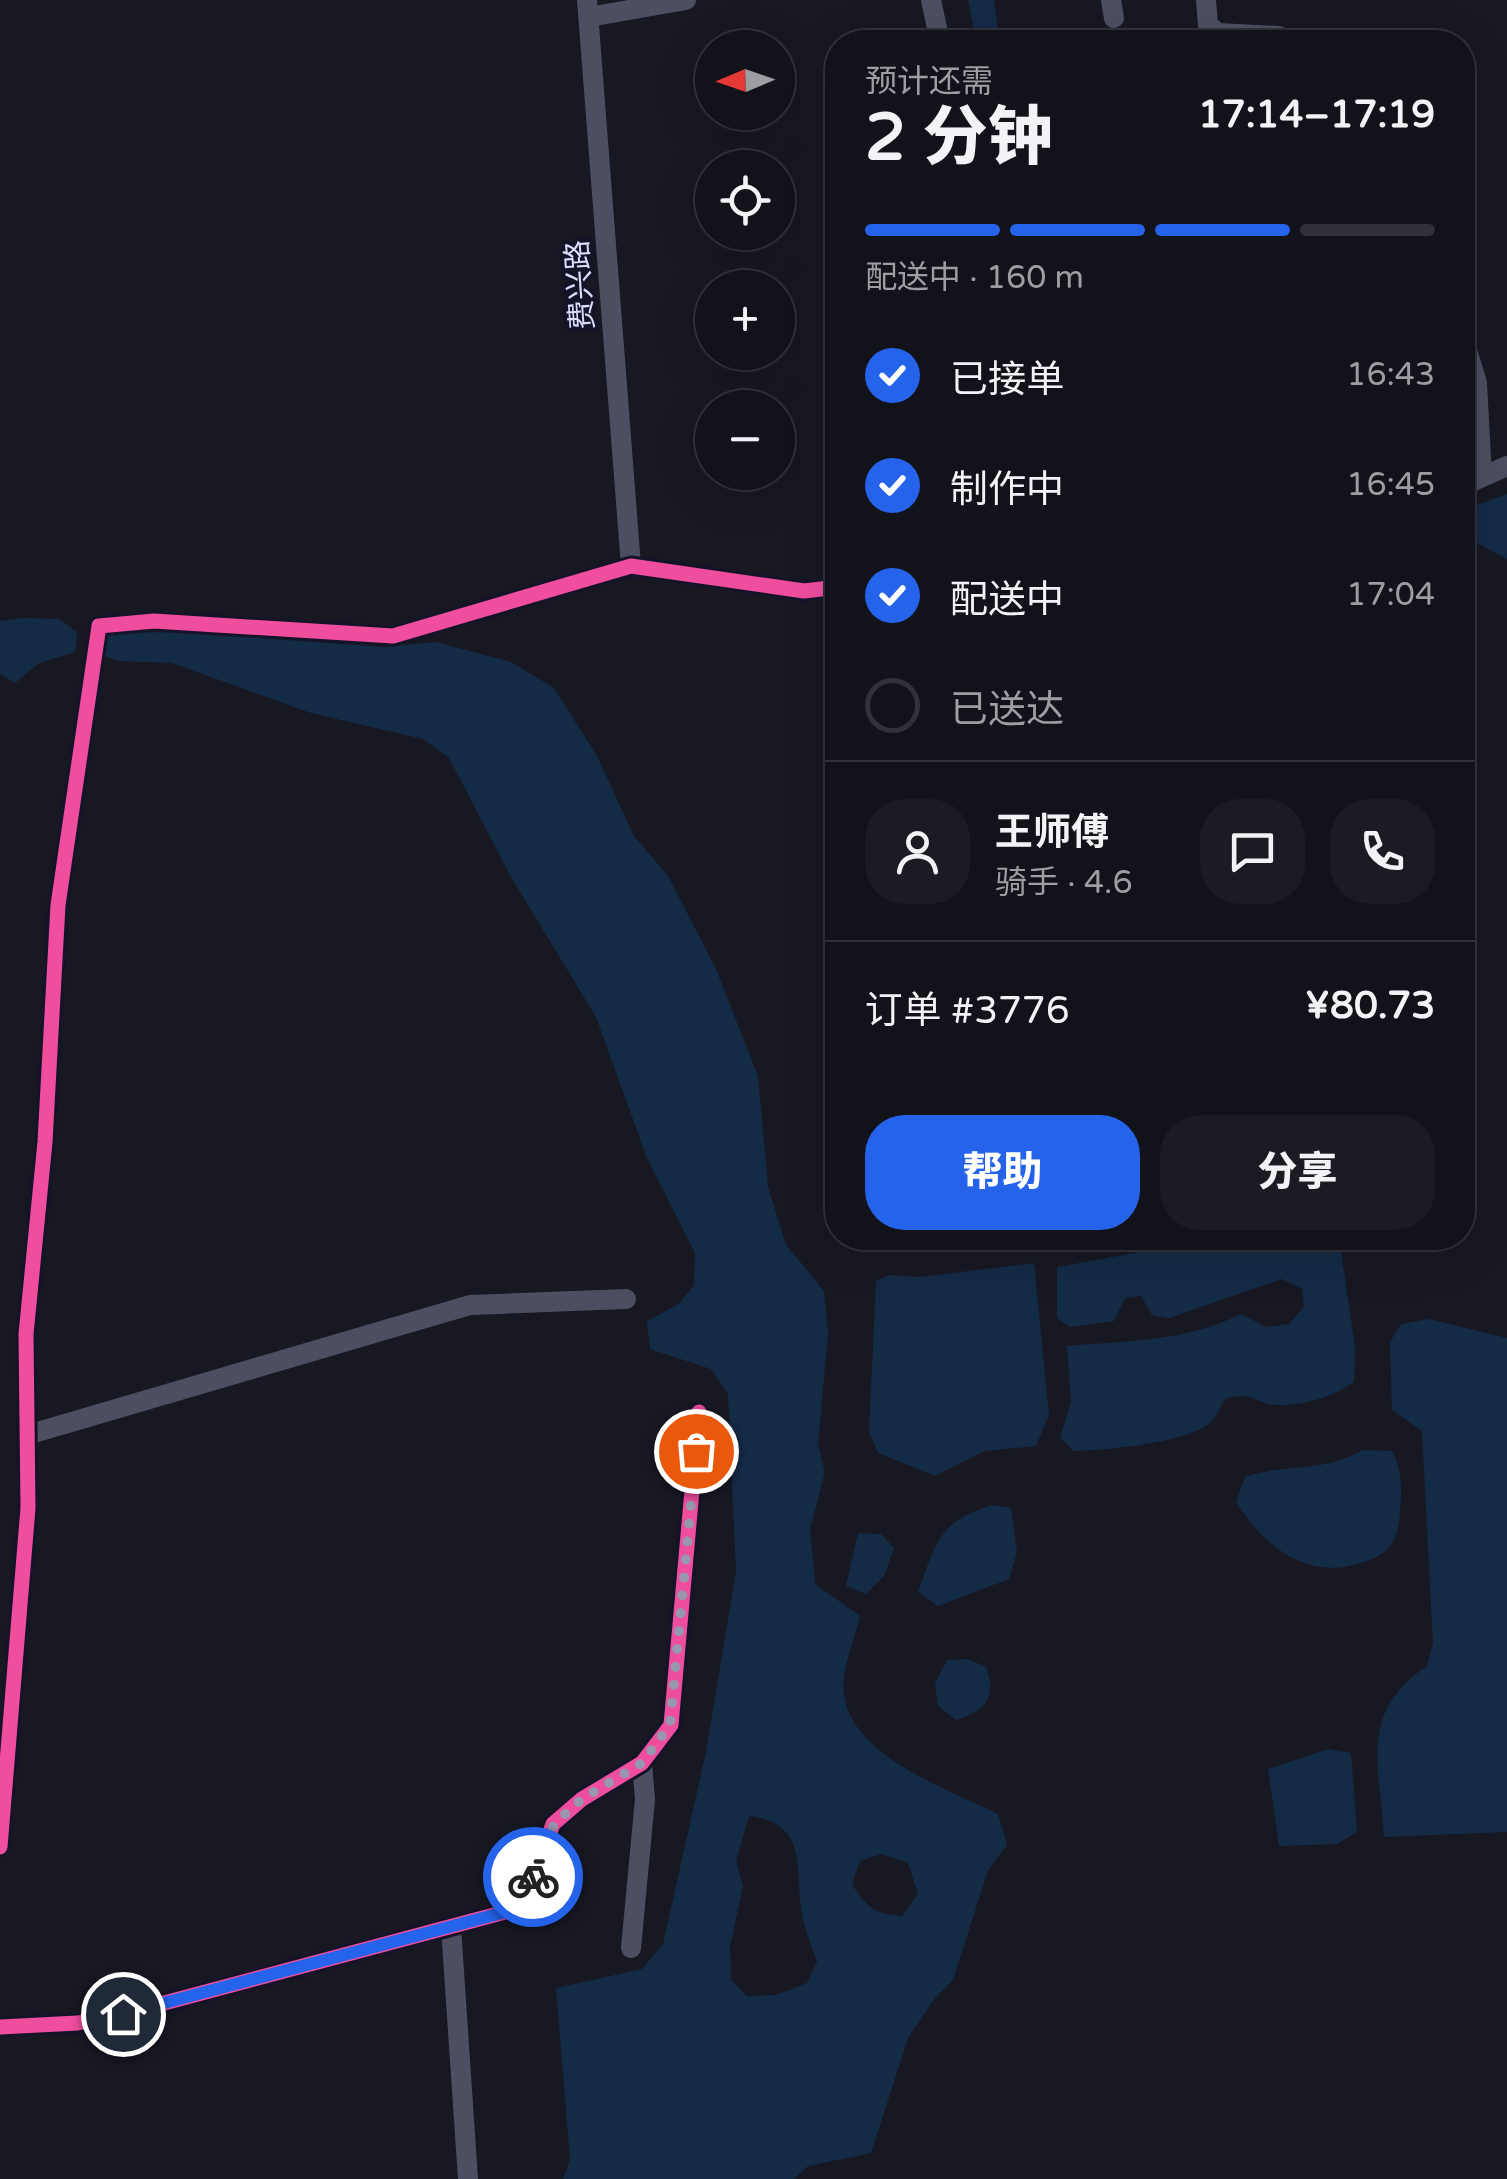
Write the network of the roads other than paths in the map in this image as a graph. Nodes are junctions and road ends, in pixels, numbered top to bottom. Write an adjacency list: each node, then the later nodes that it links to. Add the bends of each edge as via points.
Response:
1 (686, 0): 4 (street)
2 (931, 0): 5 (street)
3 (1206, 0): 6 (street)
4 (588, 8): 11 (street, 费兴路)
5 (937, 30)
6 (1214, 30)
7 (1475, 376): 8 (street)
8 (1475, 423)
9 (1507, 466): 10 (street)
10 (1475, 481)
11 (631, 566): 12 (street, via 804,591); 15 (street, via 393,636 154,621 99,626 58,905 26,1334)
12 (825, 588)
13 (626, 1299): 15 (street, via 470,1305)
14 (699, 1412): 16 (street, via 670,1725)
15 (27, 1435): 17 (street, via 28,1508)
16 (642, 1763): 18 (street, via 554,1824 528,1890 509,1911); 19 (street, via 645,1799)
17 (0, 1847)
18 (450, 1927): 20 (street, via 123,2014); 21 (street)
19 (631, 1948)
20 (0, 2027)
21 (468, 2179)

